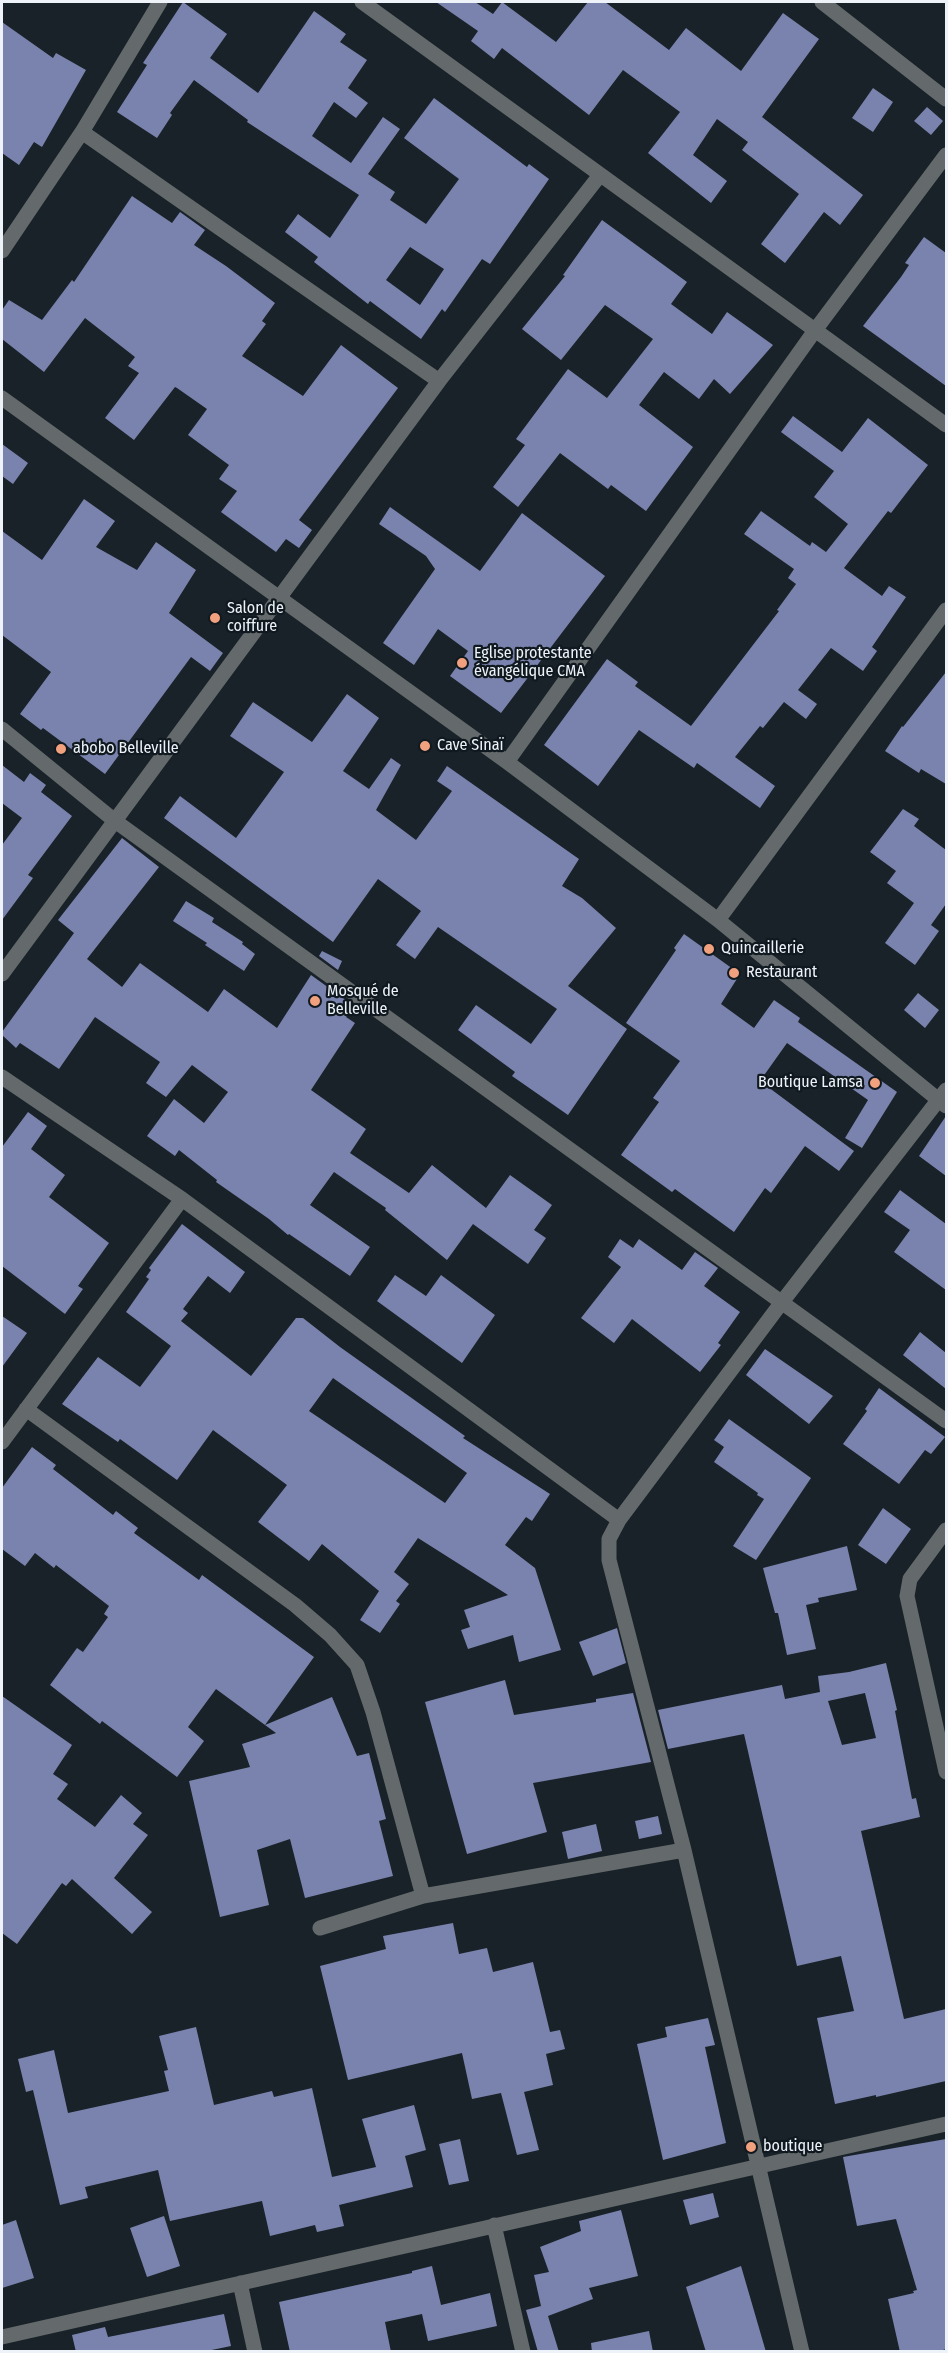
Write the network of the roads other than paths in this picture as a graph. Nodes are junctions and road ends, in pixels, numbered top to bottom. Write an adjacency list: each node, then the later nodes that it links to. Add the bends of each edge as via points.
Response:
1 (159, 2): 5 (street)
2 (822, 2): 4 (street)
3 (371, 4): 7 (street)
4 (946, 99)
5 (82, 132): 8 (street); 10 (street)
6 (946, 155): 9 (street)
7 (600, 175): 9 (street); 10 (street)
8 (2, 251)
9 (816, 329): 12 (street); 16 (street)
10 (439, 381): 13 (street)
11 (2, 398): 13 (street)
12 (946, 425)
13 (279, 597): 16 (street); 17 (street)
14 (946, 610): 18 (street)
15 (2, 729): 17 (street)
16 (507, 762): 18 (street)
17 (115, 821): 19 (street); 23 (street)
18 (718, 920): 21 (street)
19 (2, 974)
20 (2, 1077): 22 (street)
21 (944, 1098): 23 (street)
22 (182, 1199): 24 (street); 27 (street)
23 (782, 1302): 25 (street); 27 (street)
24 (26, 1409): 26 (street); 31 (street, via 295,1605 357,1665)
25 (946, 1421)
26 (2, 1442)
27 (619, 1520): 30 (street, via 609,1539 609,1560)
28 (946, 1530): 29 (street, via 910,1578 907,1596)
29 (946, 1772)
30 (684, 1850): 31 (street); 34 (street)
31 (423, 1896): 32 (street)
32 (320, 1928)
33 (946, 2124): 34 (street)
34 (760, 2165): 35 (street); 40 (street)
35 (494, 2225): 36 (street); 39 (street)
36 (240, 2283): 37 (street); 38 (street)
37 (2, 2337)
38 (255, 2352)
39 (523, 2352)
40 (802, 2352)

